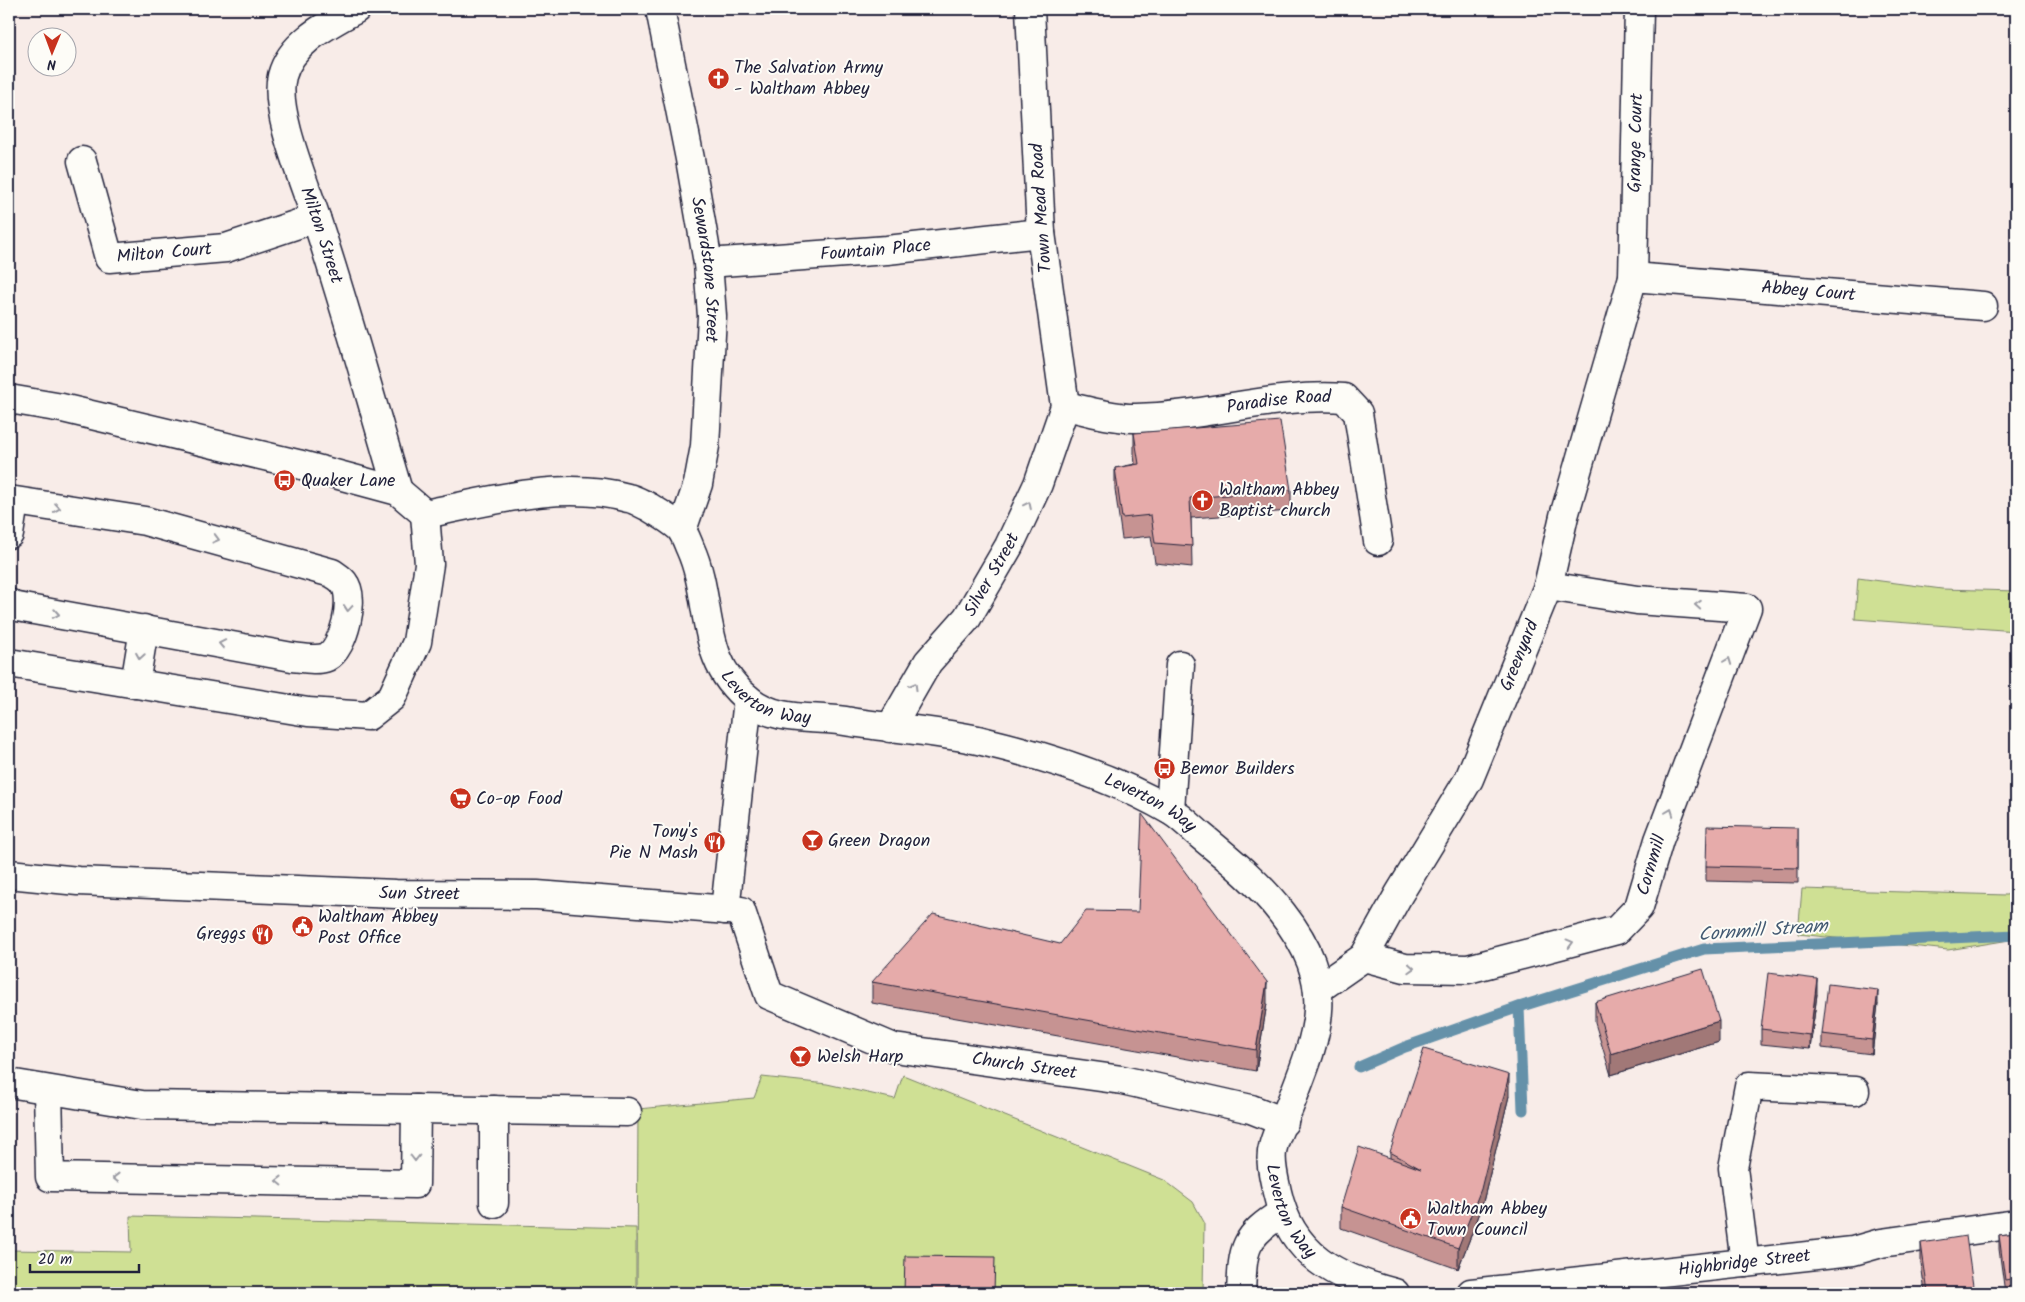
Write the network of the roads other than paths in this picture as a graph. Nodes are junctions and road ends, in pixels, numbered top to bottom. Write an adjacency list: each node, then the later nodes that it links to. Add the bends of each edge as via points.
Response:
1 (356, 9): 6 (street, Milton Street, via 316,31 295,53 282,74 279,94 298,169)
2 (660, 9): 8 (street, Sewardstone Street)
3 (1030, 9): 7 (street, Town Mead Road)
4 (1639, 9): 9 (street, Grange Court)
5 (82, 161): 6 (street, Milton Court, via 109,258 226,248)
6 (316, 218): 13 (street, Milton Street)
7 (1041, 233): 8 (street, Fountain Place, via 887,250); 12 (street, Town Mead Road)
8 (708, 263): 16 (street, Sewardstone Street, via 712,316 705,446 698,484)
9 (1633, 277): 10 (street, Abbey Court); 19 (street, Greenyard, via 1564,516)
10 (1983, 306)
11 (9, 399): 13 (street, via 62,408)
12 (1065, 406): 18 (street, Paradise Road, via 1134,418 1191,415 1320,396 1344,398 1358,413); 26 (street, Silver Street, one-way to 12, via 928,662 967,618 1009,546 1038,484)
13 (398, 491): 15 (street)
14 (12, 501): 17 (street); 21 (street, one-way to 21, via 145,521 217,539 332,573 345,583 349,597 340,643 335,652 324,658 292,657)
15 (425, 514): 16 (street, via 547,492 590,493 630,498 659,512); 24 (street, via 429,564 417,642 392,697 368,716 308,712)
16 (682, 530): 25 (street, Leverton Way, via 695,558 710,639 725,675)
17 (9, 534)
18 (1378, 541)
19 (1548, 586): 30 (street, Greenyard, via 1469,779); 30 (street, Cornmill, one-way to 19, via 1405,968 1468,969 1617,930 1639,907 1659,840 1747,608 1637,600)
20 (9, 604): 21 (street, one-way to 21)
21 (144, 629): 24 (street, one-way to 24)
22 (9, 663): 24 (street)
23 (1180, 665): 27 (street)
24 (135, 684)
25 (748, 699): 26 (street, Leverton Way, via 766,711 786,718 832,718); 29 (street)
26 (890, 728): 27 (street, Leverton Way, via 985,742 1096,775)
27 (1170, 810): 31 (street, Leverton Way, via 1240,868 1283,914 1314,970)
28 (9, 874): 29 (street, Sun Street, via 78,881 538,895)
29 (725, 910): 32 (street, Sun Street, via 741,911)
30 (1364, 957): 31 (street, Greenyard)
31 (1318, 989): 39 (street, Leverton Way, via 1320,1006 1316,1035)
32 (769, 996): 39 (street, Church Street, via 894,1048 1122,1080 1251,1109)
33 (9, 1083): 34 (street)
34 (48, 1090): 36 (street, via 142,1105); 36 (street, one-way to 34, via 415,1184 50,1177)
35 (1855, 1091): 43 (street, via 1749,1086 1733,1168)
36 (416, 1109): 37 (street)
37 (494, 1110): 38 (street); 40 (street)
38 (627, 1112)
39 (1284, 1122): 41 (street, Leverton Way, via 1272,1148 1273,1174)
40 (494, 1203)
41 (1282, 1213): 45 (street, via 1262,1225 1246,1244); 46 (street, Leverton Way, via 1299,1244 1338,1273)
42 (2016, 1224): 43 (street, Highbridge Street, via 1881,1243 1853,1251)
43 (1744, 1263): 44 (street, Highbridge Street)
44 (1586, 1288): 47 (street, Highbridge Street)
45 (1241, 1293)
46 (1395, 1293)
47 (1471, 1293)

